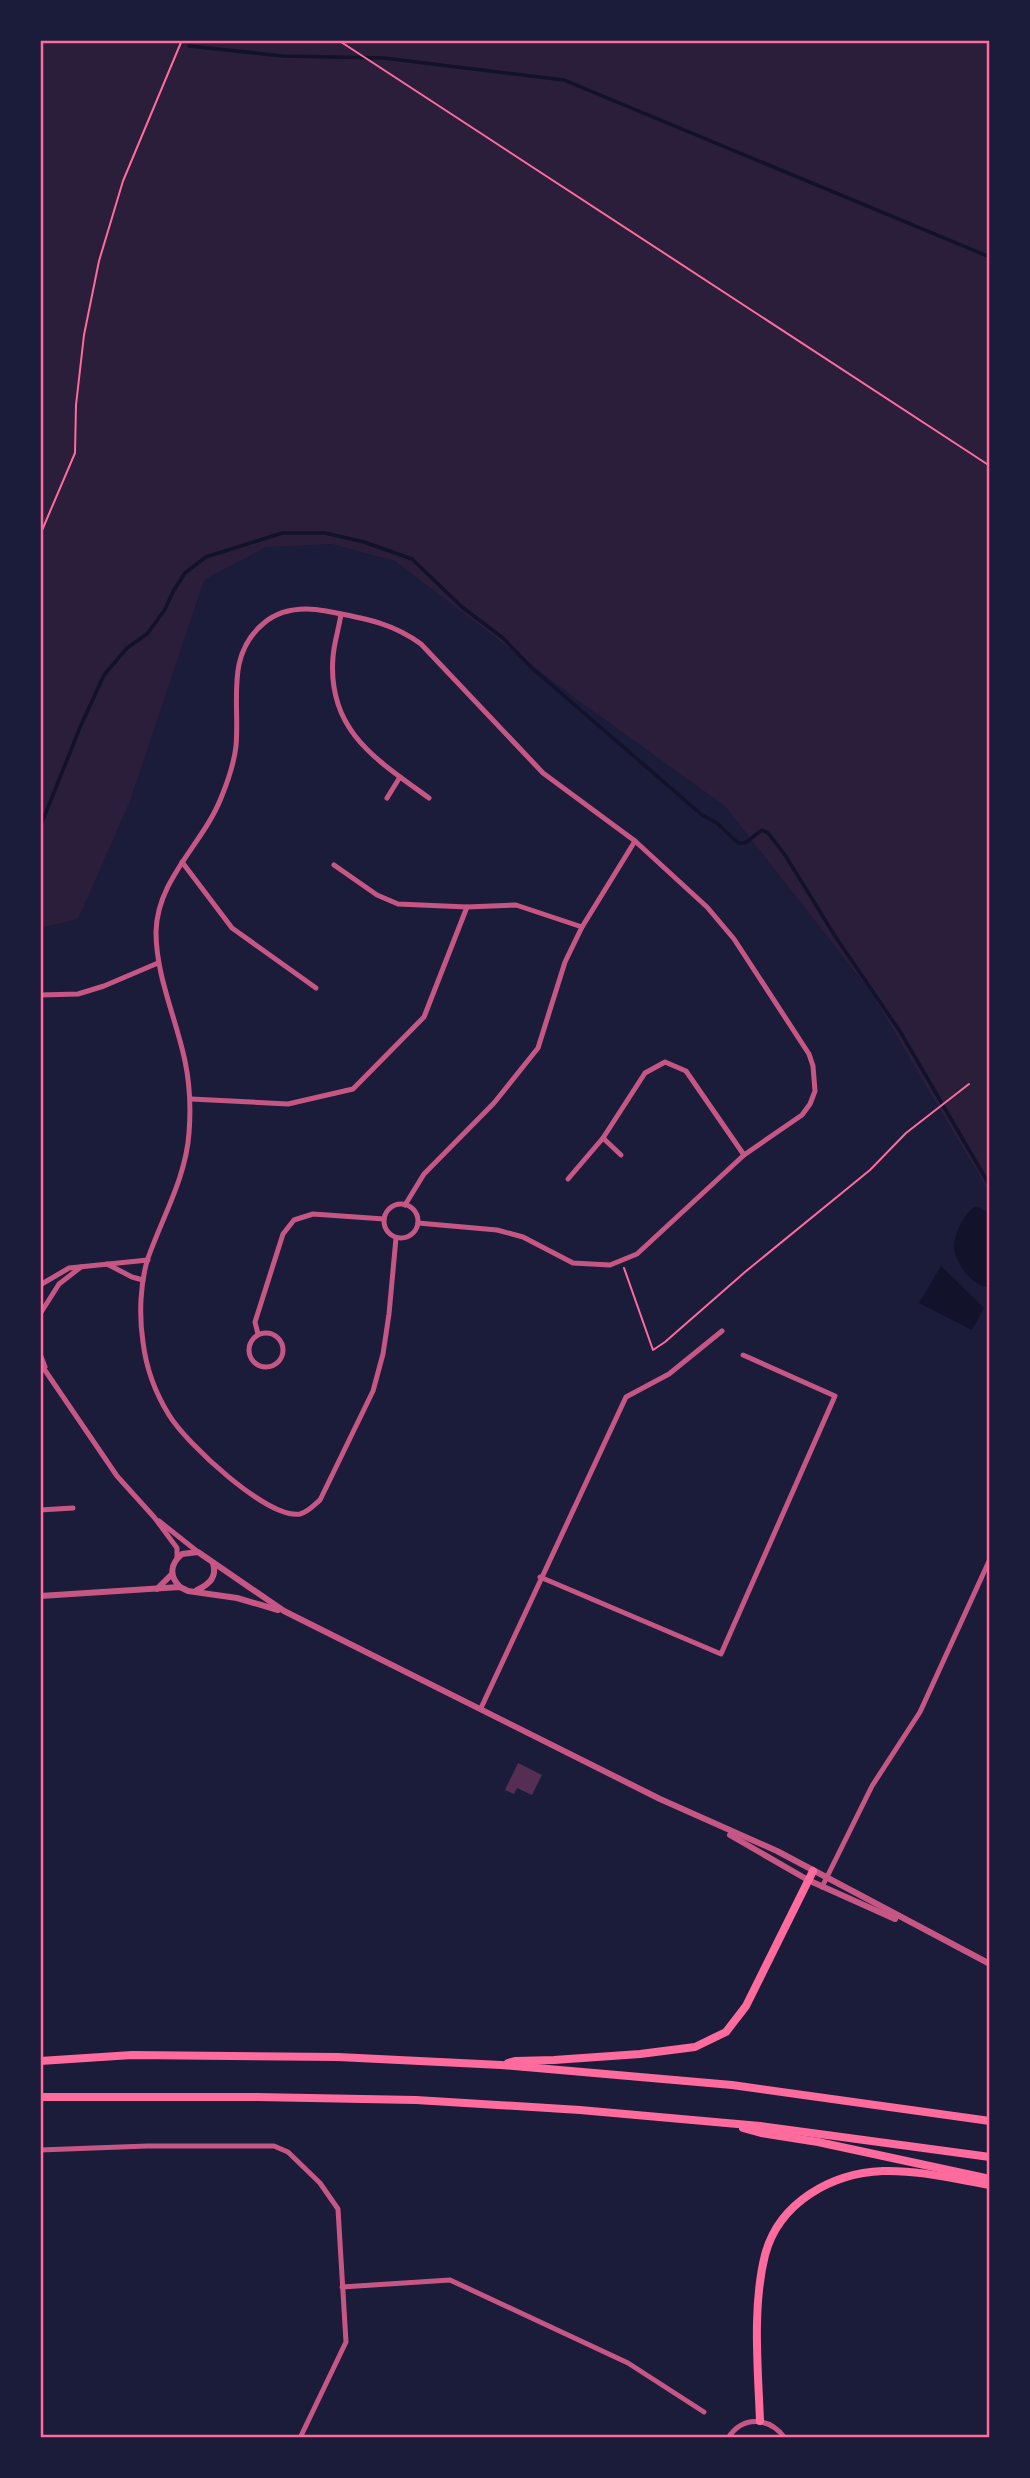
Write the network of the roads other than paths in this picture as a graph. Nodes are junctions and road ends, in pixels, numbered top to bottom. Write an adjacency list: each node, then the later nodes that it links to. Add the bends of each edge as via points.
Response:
1 (341, 614): 2 (street, via 333,658 344,720 377,761); 5 (street, via 383,623 421,644 543,773); 6 (street, via 304,607 272,615 242,647 237,664 233,765 220,802)
2 (401, 777): 3 (street); 4 (street)
3 (387, 798)
4 (429, 799)
5 (635, 841): 9 (street); 16 (street, via 707,907 734,939 809,1054 815,1091 810,1104 802,1115)
6 (182, 862): 10 (street, via 162,899 156,928); 11 (street, via 232,928)
7 (334, 866): 8 (street, via 398,904)
8 (467, 906): 9 (street, via 516,905); 13 (street, via 424,1017 352,1089 288,1104)
9 (582, 927): 18 (street, via 565,962 538,1048 494,1103 424,1174)
10 (158, 962): 12 (street, via 78,994); 13 (street)
11 (316, 988)
12 (40, 995)
13 (191, 1099): 22 (street, via 181,1177)
14 (603, 1138): 15 (street); 16 (street, via 645,1073 665,1062 686,1071); 17 (street)
15 (621, 1156)
16 (744, 1156): 20 (street, via 638,1254 602,1265 573,1263 523,1237 497,1230)
17 (568, 1179)
18 (405, 1205): 19 (street, via 391,1207); 20 (street, via 413,1210)
19 (384, 1219): 21 (street, via 388,1233); 29 (street, via 313,1214 294,1220 282,1234 255,1322)
20 (418, 1223): 21 (street, via 413,1234)
21 (396, 1238): 25 (street, via 387,1328 373,1391 320,1500 300,1514 279,1512 212,1464 169,1416 154,1384 143,1342)
22 (148, 1260): 23 (street); 25 (street)
23 (107, 1264): 24 (street); 25 (street)
24 (84, 1265): 26 (street); 27 (street, via 60,1284)
25 (143, 1280)
26 (40, 1285)
27 (40, 1314)
28 (722, 1331): 42 (street, via 669,1374 626,1397)
29 (258, 1334): 29 (street, via 250,1343 249,1354 261,1367 272,1366 283,1353 282,1342 274,1334)
30 (40, 1354): 33 (street)
31 (743, 1355): 42 (street, via 835,1396 721,1654)
32 (40, 1363): 33 (street)
33 (48, 1373): 36 (street, via 102,1456)
34 (74, 1508): 35 (street)
35 (40, 1510)
36 (154, 1517): 37 (street); 38 (street, via 177,1548)
37 (198, 1552): 38 (street); 40 (street)
38 (177, 1558): 41 (street)
39 (990, 1559): 51 (street, via 920,1712 873,1786)
40 (213, 1563): 45 (street, via 213,1579); 47 (street)
41 (172, 1574): 43 (street); 44 (street)
42 (540, 1577): 48 (street)
43 (180, 1587): 44 (street); 45 (street)
44 (157, 1589): 46 (street)
45 (193, 1591): 47 (street)
46 (40, 1596)
47 (284, 1611): 48 (street)
48 (481, 1708): 49 (street)
49 (714, 1825): 50 (street); 52 (street)
50 (813, 1871): 51 (street); 52 (highway)
51 (827, 1878): 53 (street); 54 (street)
52 (808, 1880): 53 (street); 57 (highway, via 746,2006 726,2032 695,2046)
53 (822, 1887): 54 (street)
54 (926, 1931): 55 (street)
55 (990, 1964)
56 (40, 2061): 57 (highway, via 132,2055 338,2057)
57 (501, 2065): 59 (highway, via 732,2085)
58 (40, 2097): 60 (highway, via 416,2101)
59 (990, 2121)
60 (726, 2124): 62 (highway); 63 (highway)
61 (40, 2150): 65 (street, via 274,2146 288,2152 320,2183 338,2209)
62 (990, 2157)
63 (990, 2179)
64 (990, 2185): 67 (highway, via 885,2171 850,2176 820,2186 803,2198 779,2224 765,2254 757,2323)
65 (342, 2287): 66 (street, via 450,2280 628,2363); 68 (street, via 346,2342)
66 (704, 2412)
67 (760, 2421): 69 (street, via 745,2423); 70 (street, via 778,2429)
68 (300, 2438)
69 (728, 2438)
70 (785, 2438)

